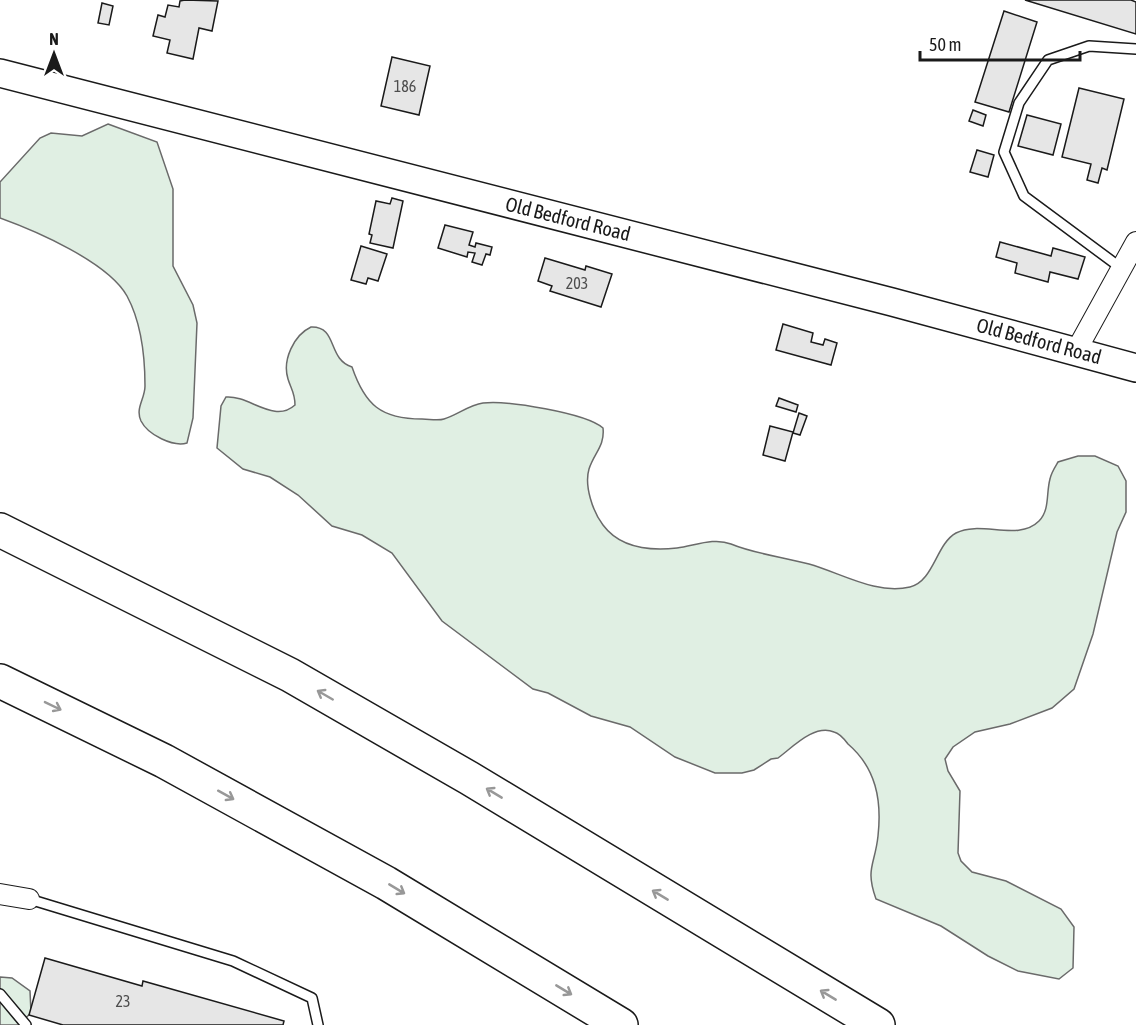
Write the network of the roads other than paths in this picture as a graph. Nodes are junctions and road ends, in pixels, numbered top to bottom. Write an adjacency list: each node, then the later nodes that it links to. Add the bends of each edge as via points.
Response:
1 (1136, 49): 4 (lane, via 1089,46 1048,60 1019,103 1004,152 1024,196)
2 (0, 73): 5 (street, Old Bedford Road)
3 (1136, 242): 4 (street)
4 (1121, 268): 5 (street)
5 (1076, 351): 6 (street, Old Bedford Road)
6 (1136, 368)
7 (0, 530): 15 (highway, one-way to 7, via 469,777 290,675)
8 (0, 681): 14 (highway, one-way to 14, via 164,761 386,883)
9 (0, 894): 10 (street)
10 (29, 899): 13 (lane, via 233,961 312,998)
11 (0, 994): 12 (lane)
12 (26, 1025)
13 (318, 1025)
14 (621, 1025)
15 (878, 1025)

